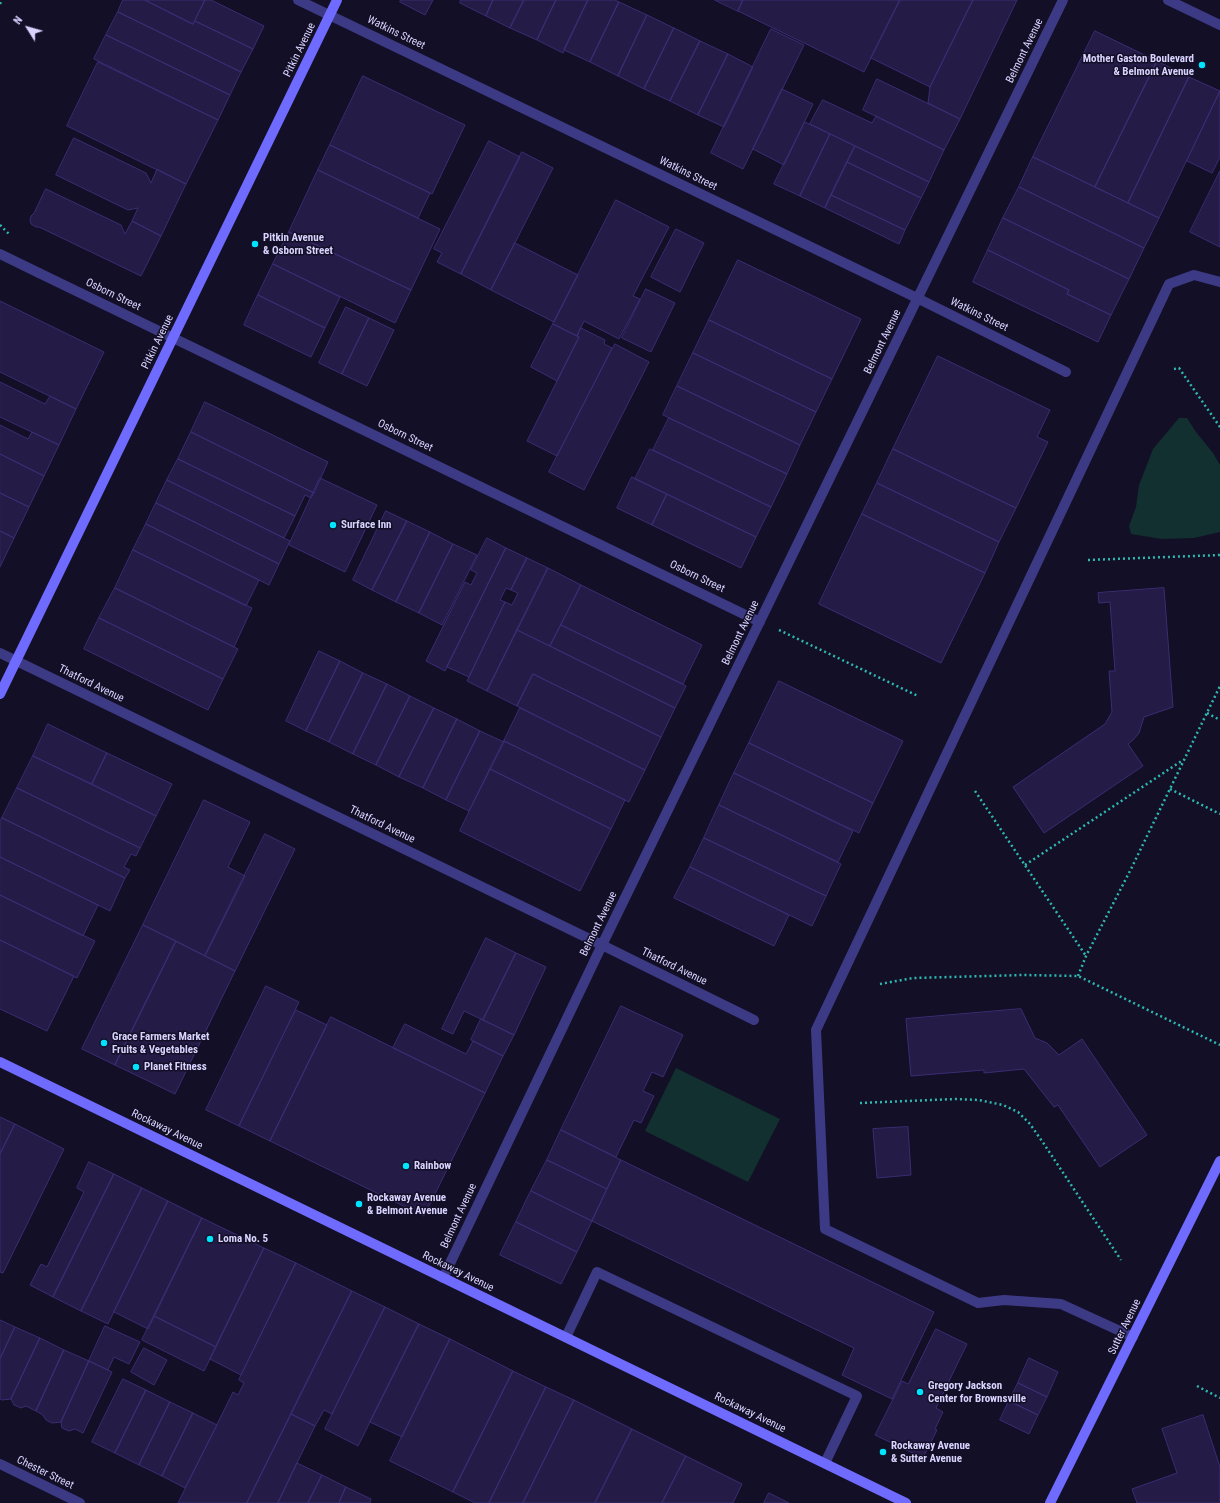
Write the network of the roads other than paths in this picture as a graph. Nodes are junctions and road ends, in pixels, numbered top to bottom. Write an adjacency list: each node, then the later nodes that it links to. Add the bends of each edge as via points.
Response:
1 (298, 0): 5 (street, Watkins Street)
2 (337, 0): 5 (street, Pitkin Avenue)
3 (1063, 0): 9 (street, Belmont Avenue)
4 (1168, 0): 6 (street)
5 (330, 15): 9 (street, Watkins Street); 10 (street, Pitkin Avenue)
6 (1220, 26)
7 (0, 254): 10 (street, Osborn Street)
8 (1220, 282): 22 (street, via 1194,275 1169,284 816,1030 825,1229 978,1303 1004,1300 1061,1304)
9 (918, 298): 11 (street, Watkins Street); 12 (street, Belmont Avenue)
10 (174, 337): 12 (street, Osborn Street); 14 (street, Pitkin Avenue)
11 (1066, 372)
12 (760, 622): 16 (street, Belmont Avenue)
13 (0, 653): 14 (street, Thatford Avenue)
14 (16, 661): 15 (street, Pitkin Avenue); 16 (street, Thatford Avenue)
15 (0, 694)
16 (602, 944): 17 (street, Thatford Avenue); 20 (street, Belmont Avenue)
17 (754, 1020)
18 (0, 1062): 20 (street, Rockaway Avenue)
19 (1220, 1161): 22 (street, Sutter Avenue)
20 (443, 1278): 21 (street, Rockaway Avenue)
21 (566, 1337): 23 (street, Rockaway Avenue); 23 (street, via 597,1272 858,1396)
22 (1133, 1338): 27 (street, Sutter Avenue)
23 (825, 1463): 26 (street, Rockaway Avenue)
24 (0, 1464): 25 (street, Chester Street)
25 (80, 1503)
26 (906, 1503)
27 (1050, 1503)

